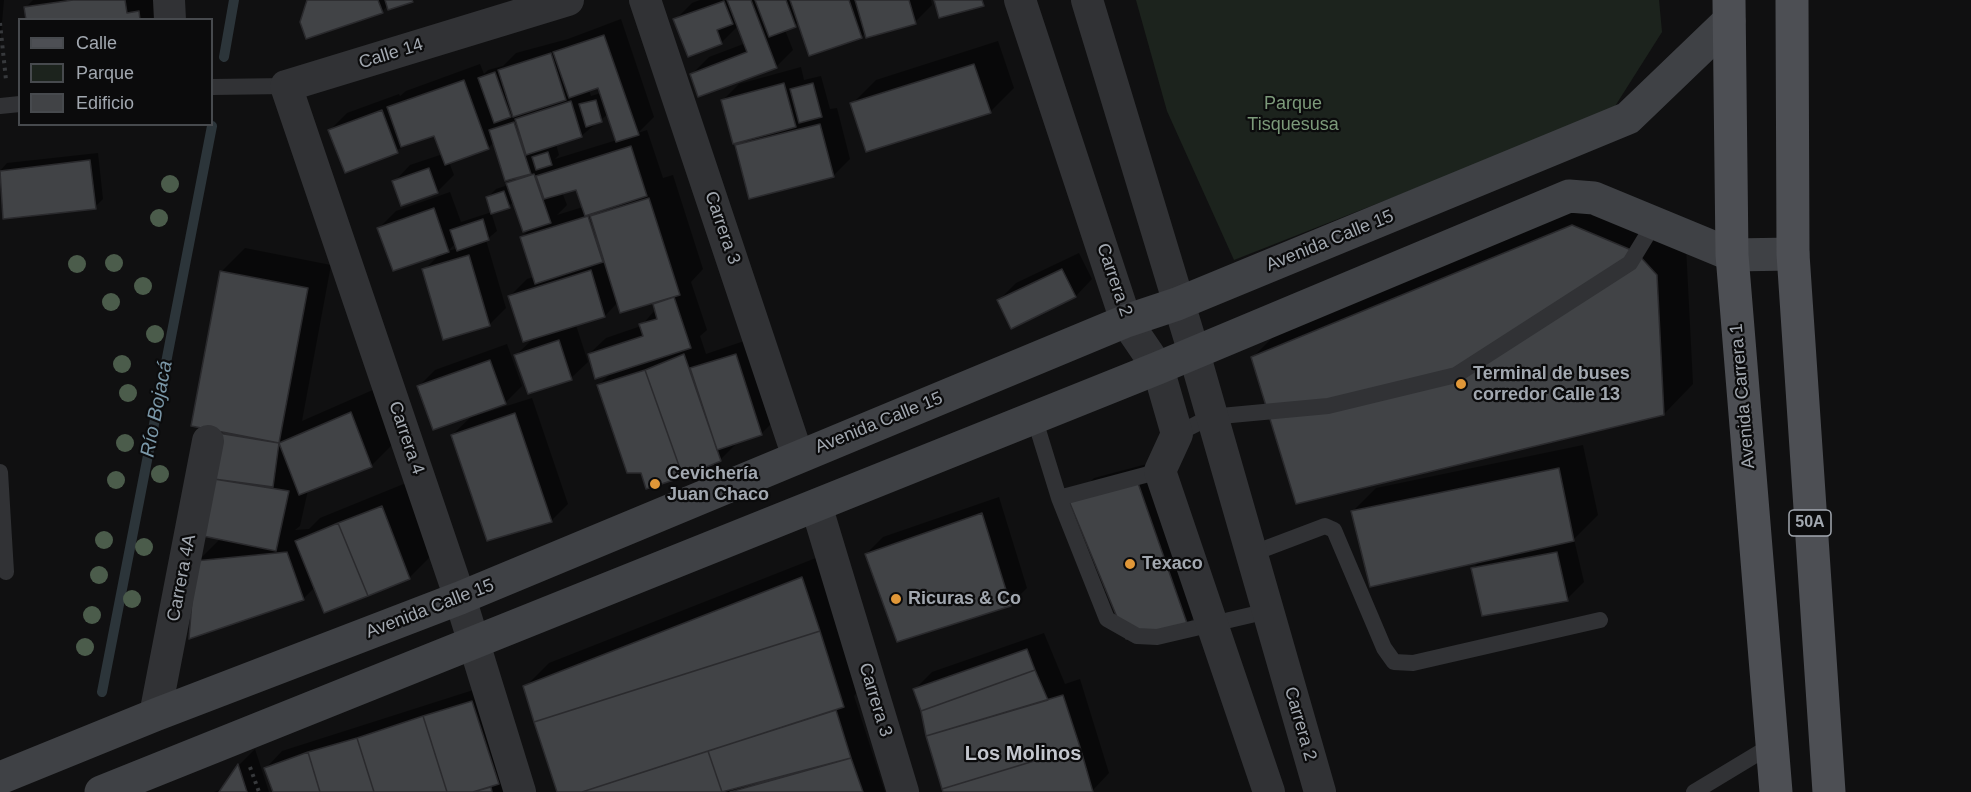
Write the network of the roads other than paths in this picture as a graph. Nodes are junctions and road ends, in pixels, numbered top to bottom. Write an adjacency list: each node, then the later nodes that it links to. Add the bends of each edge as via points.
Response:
1 (169, 0): 8 (street)
2 (568, 0): 9 (street, Calle 14)
3 (645, 0): 22 (street, Carrera 3)
4 (1020, 0): 15 (street, Carrera 2)
5 (1087, 0): 14 (street, Carrera 2)
6 (1792, 0): 12 (main road, 50A)
7 (1729, 11): 13 (main road, Avenida Carrera 1); 14 (main road, Avenida Calle 15, via 1628,118)
8 (170, 18)
9 (286, 86): 10 (lane, Calle 14); 29 (street, Carrera 4)
10 (213, 87)
11 (1655, 222): 13 (main road); 16 (main road, via 1594,198 1569,196); 19 (lane, via 1630,263 1456,375 1328,406)
12 (1793, 254): 13 (main road); 44 (main road, 50A)
13 (1732, 255): 35 (main road, Avenida Carrera 1)
14 (1177, 304): 15 (main road, Avenida Calle 15); 16 (street, Carrera 2)
15 (1126, 321): 17 (street, Carrera 2); 22 (main road, Avenida Calle 15)
16 (1194, 353): 17 (main road); 19 (street, Carrera 2)
17 (1158, 368): 18 (main road); 20 (street, Carrera 2)
18 (1034, 417): 25 (lane); 26 (main road)
19 (1210, 417): 20 (lane); 27 (street, Carrera 2)
20 (1177, 434): 23 (street)
21 (208, 441): 34 (street, Carrera 4A)
22 (798, 457): 29 (main road, Avenida Calle 15)
23 (1160, 471): 25 (lane); 32 (street)
24 (0, 472): 28 (lane)
25 (1059, 498): 32 (lane, via 1107,619 1137,636 1157,637)
26 (816, 505): 33 (main road); 39 (street, Carrera 3)
27 (1251, 554): 30 (street, Carrera 2); 31 (lane, via 1325,526 1334,531 1383,648 1394,662 1413,663)
28 (6, 572)
29 (460, 598): 33 (street, Carrera 4); 34 (main road, Avenida Calle 15)
30 (1268, 611): 32 (lane); 41 (street, Carrera 2)
31 (1600, 620)
32 (1210, 625): 40 (street)
33 (473, 642): 37 (main road); 38 (street, Carrera 4)
34 (140, 721): 36 (main road, Avenida Calle 15)
35 (1772, 745): 42 (lane); 43 (main road, Avenida Carrera 1)
36 (0, 778)
37 (124, 786)
38 (520, 792)
39 (903, 792)
40 (1269, 792)
41 (1320, 792)
42 (1694, 792)
43 (1776, 792)
44 (1829, 792)

